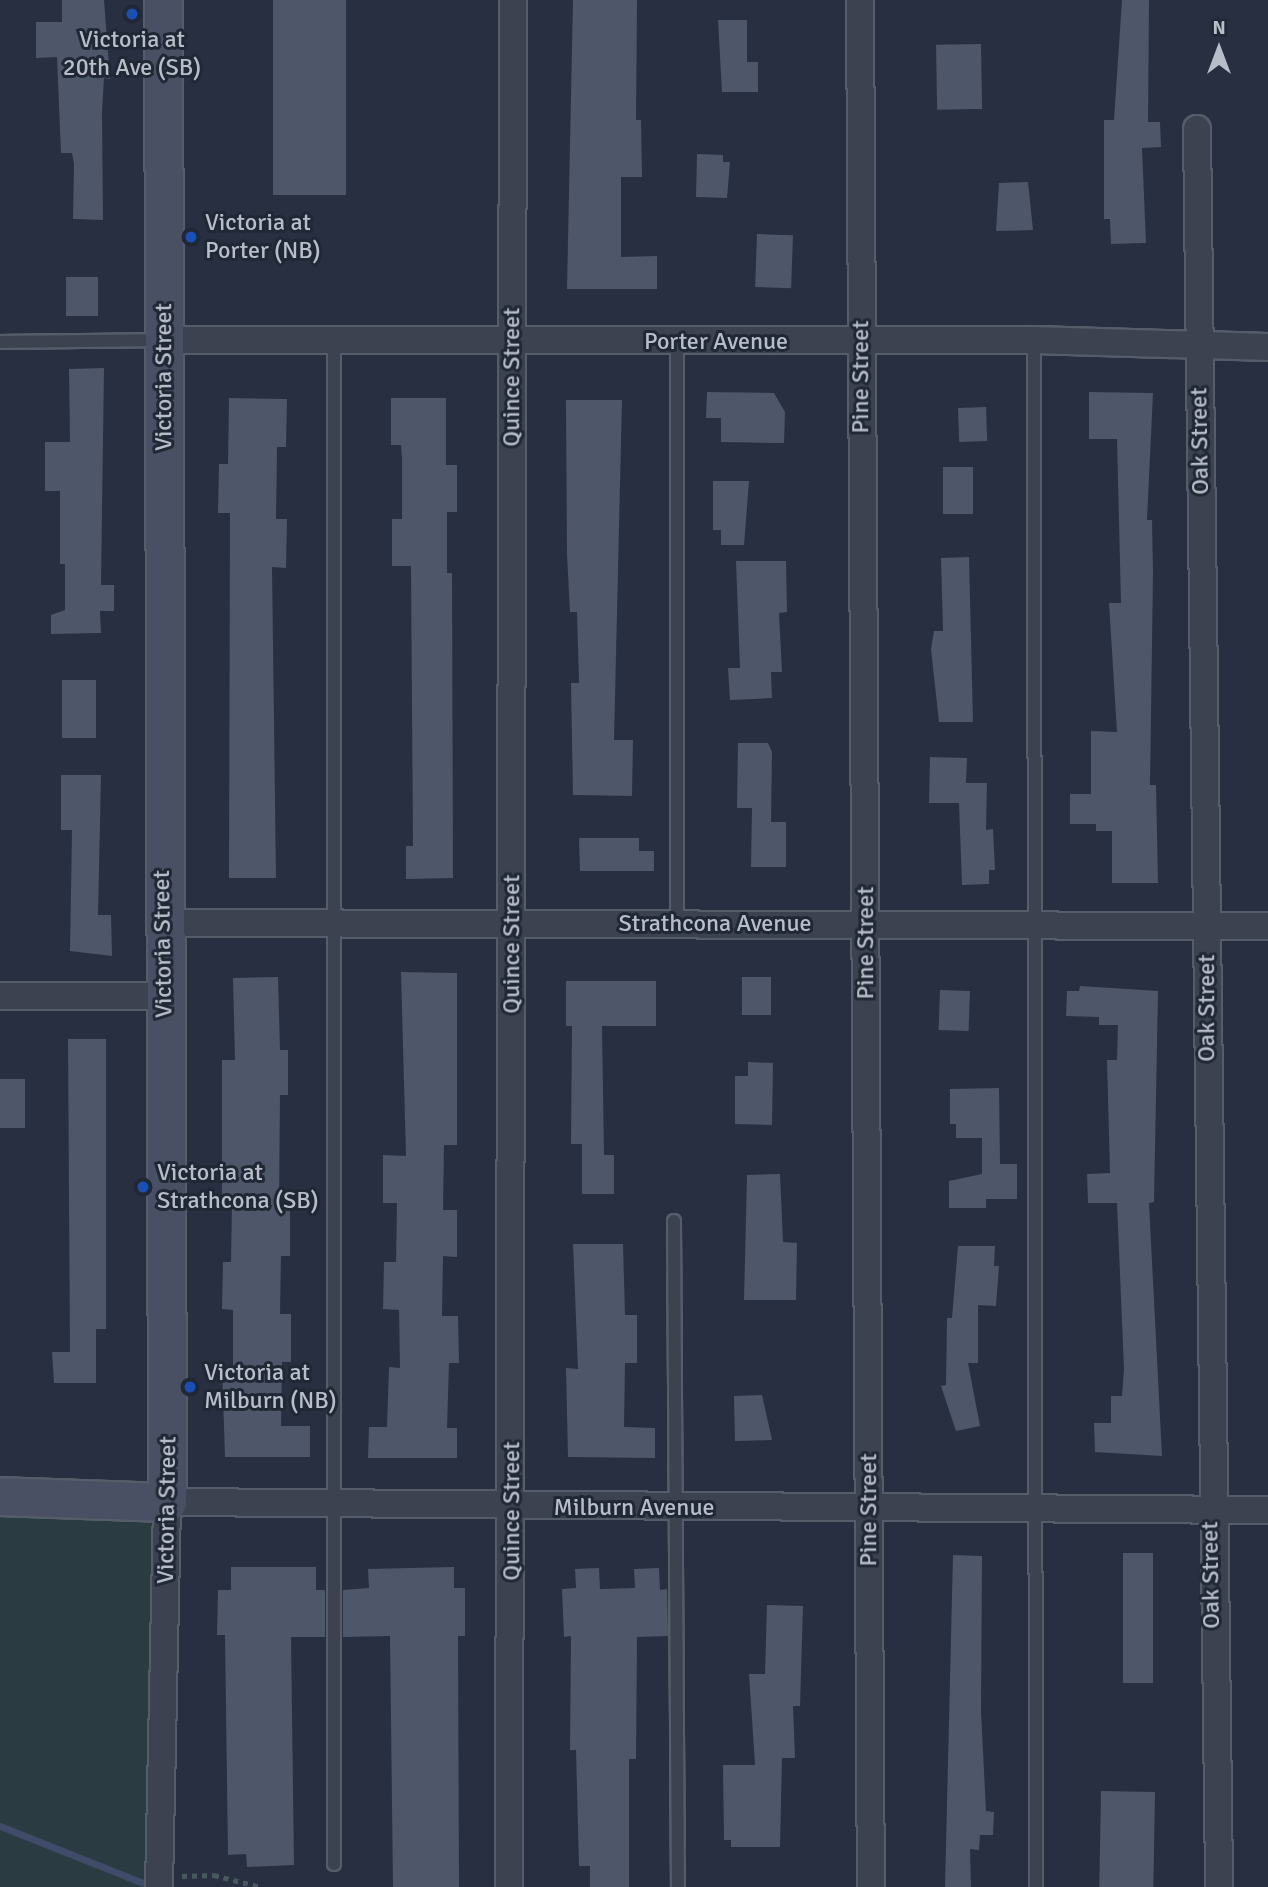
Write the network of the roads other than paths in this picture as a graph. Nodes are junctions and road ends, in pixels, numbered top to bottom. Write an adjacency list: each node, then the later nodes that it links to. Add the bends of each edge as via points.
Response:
1 (163, 0): 5 (street, Victoria Street)
2 (513, 0): 10 (street, Quince Street)
3 (860, 0): 11 (street, Pine Street)
4 (1197, 129): 13 (street, Oak Street)
5 (165, 340): 8 (lane); 9 (street, Porter Avenue); 15 (street, Victoria Street)
6 (1034, 340): 11 (street, Porter Avenue); 13 (street, Porter Avenue); 19 (lane)
7 (677, 341): 10 (street, Porter Avenue); 11 (street, Porter Avenue); 17 (lane)
8 (0, 342)
9 (334, 342): 10 (street, Porter Avenue); 14 (lane)
10 (512, 343): 16 (street, Quince Street)
11 (861, 343): 18 (street, Pine Street)
12 (1268, 348): 13 (street, Porter Avenue)
13 (1199, 349): 20 (street, Oak Street)
14 (332, 922): 15 (street, Strathcona Avenue); 16 (street, Strathcona Avenue); 27 (lane)
15 (161, 923): 23 (street, Victoria Street)
16 (512, 923): 17 (street, Strathcona Avenue); 28 (street, Quince Street)
17 (677, 923): 18 (street, Strathcona Avenue)
18 (866, 925): 19 (street, Strathcona Avenue); 30 (street, Pine Street)
19 (1035, 926): 20 (street, Strathcona Avenue); 31 (lane)
20 (1206, 926): 21 (street, Strathcona Avenue); 32 (street, Oak Street)
21 (1268, 926)
22 (0, 996): 23 (street)
23 (163, 996): 26 (street, Victoria Street)
24 (674, 1221): 29 (lane)
25 (0, 1496): 26 (street, Milburn Avenue)
26 (167, 1502): 27 (street, Milburn Avenue); 35 (street, Victoria Street)
27 (331, 1505): 28 (street, Milburn Avenue); 34 (lane)
28 (512, 1507): 29 (street, Milburn Avenue); 36 (street, Quince Street)
29 (679, 1508): 30 (street, Milburn Avenue); 37 (lane)
30 (869, 1508): 31 (street, Milburn Avenue); 38 (street, Pine Street)
31 (1036, 1508): 32 (street, Milburn Avenue); 39 (lane)
32 (1210, 1510): 33 (street, Milburn Avenue); 40 (street, Oak Street)
33 (1268, 1510)
34 (334, 1864)
35 (167, 1882)
36 (509, 1887)
37 (678, 1887)
38 (872, 1887)
39 (1035, 1887)
40 (1219, 1887)

